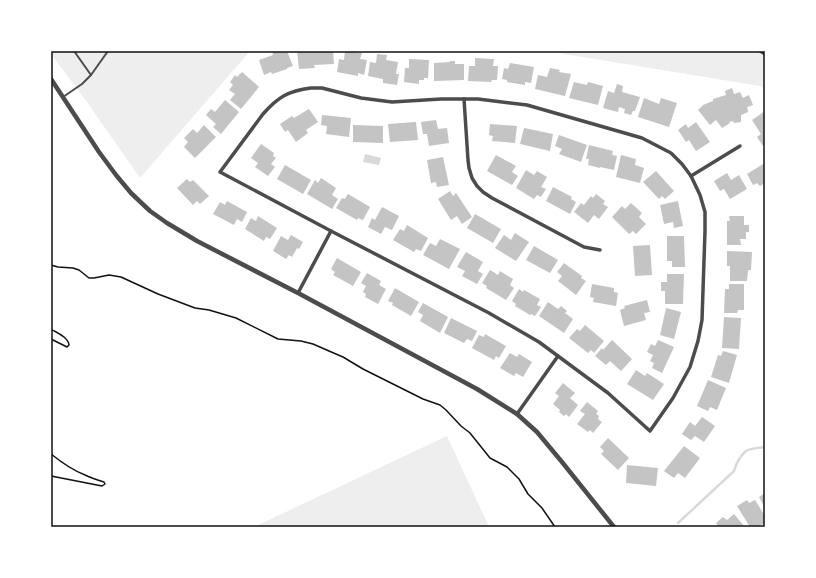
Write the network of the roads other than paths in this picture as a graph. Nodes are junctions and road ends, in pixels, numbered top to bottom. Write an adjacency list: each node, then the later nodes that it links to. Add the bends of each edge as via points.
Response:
1 (74, 51): 5 (lane)
2 (108, 51): 5 (lane)
3 (759, 51): 4 (lane)
4 (765, 55)
5 (91, 75): 7 (lane)
6 (51, 78): 7 (street)
7 (63, 97): 13 (street, via 116,175 130,193 150,210 197,241)
8 (464, 99): 10 (street, via 527,105 642,138 671,153); 11 (street, via 392,102 361,98 322,88 298,90 279,98 270,106 220,172); 12 (street, via 469,168 477,186 492,198 584,247)
9 (740, 146): 10 (street)
10 (692, 176): 14 (street, via 705,212 702,320 690,367 673,398 650,430 608,393)
11 (331, 231): 13 (street); 14 (street, via 489,313)
12 (600, 250)
13 (298, 293): 15 (street, via 477,389)
14 (558, 356): 15 (street)
15 (517, 414): 16 (street, via 557,456)
16 (614, 527)

